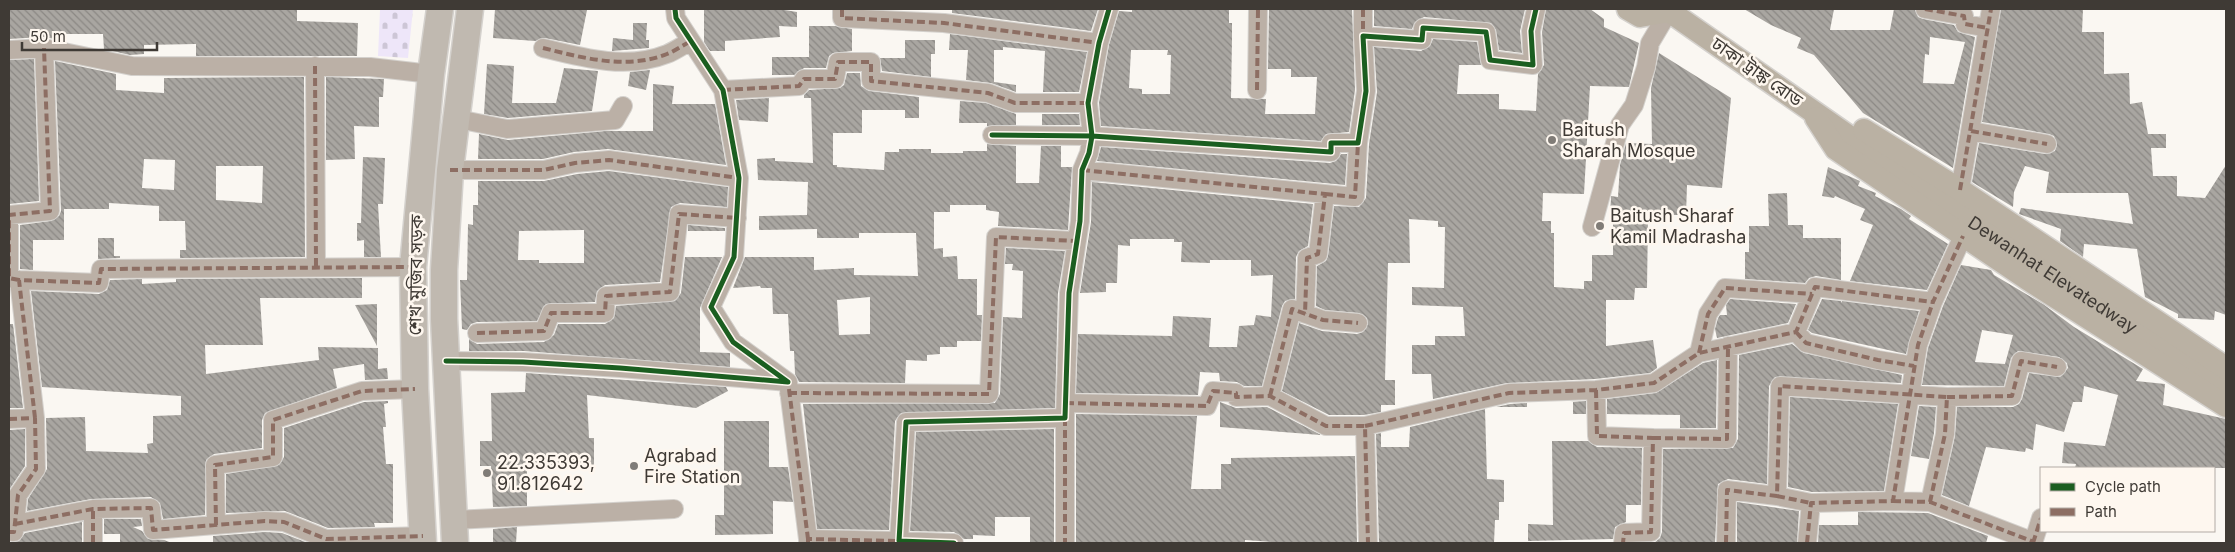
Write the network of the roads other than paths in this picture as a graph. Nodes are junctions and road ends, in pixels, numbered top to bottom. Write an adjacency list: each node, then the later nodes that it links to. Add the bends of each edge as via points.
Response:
1 (440, 9): 23 (highway, শেখ মুজিব সড়ক)
2 (444, 9): 84 (highway, via 425,218)
3 (464, 9): 82 (highway, via 453,81 440,225)
4 (470, 9): 29 (highway, শেখ মুজিব সড়ক)
5 (675, 9): 17 (street, via 676,18)
6 (842, 9): 18 (street, via 842,18 944,23)
7 (1109, 9): 18 (street)
8 (1258, 9): 25 (street)
9 (1363, 9): 16 (street)
10 (1536, 9): 16 (street, via 1531,31 1532,65 1490,60 1486,32 1423,28 1422,40)
11 (1628, 9): 14 (main road, via 1640,16)
12 (1925, 9): 15 (street, via 1964,16 1965,24)
13 (1991, 9): 15 (street)
14 (1669, 10): 28 (main road, ঢাকা ট্রাঙ্ক রোড); 42 (street, via 1650,43 1634,105 1620,125)
15 (1988, 28): 30 (street)
16 (1363, 36): 33 (street, via 1366,91)
17 (691, 41): 20 (street, via 667,54 612,62); 24 (street)
18 (1099, 43): 26 (street)
19 (44, 48): 21 (street); 22 (street, via 132,66); 47 (street, via 50,211 9,216 9,278)
20 (543, 48)
21 (9, 50)
22 (315, 66): 23 (street, via 370,67); 45 (street)
23 (430, 74): 46 (highway, শেখ মুজিব সড়ক)
24 (723, 90): 26 (street, via 799,86 804,79 835,79 838,62 871,62 871,81 988,93 1016,103); 38 (street)
25 (1257, 90)
26 (1088, 103): 32 (street)
27 (623, 106): 29 (street, via 615,120 546,128 507,129)
28 (1811, 109): 35 (main road, ঢাকা ট্রাঙ্ক রোড); 39 (main road, via 1838,114); 43 (main road, via 1836,149)
29 (458, 119): 36 (highway, শেখ মুজিব সড়ক)
30 (1971, 130): 34 (street); 39 (street)
31 (992, 135): 32 (street)
32 (1092, 136): 33 (street, via 1331,152 1332,143); 37 (street)
33 (1358, 142): 40 (street, via 1355,196)
34 (2047, 144)
35 (1880, 158): 62 (main road, Dewanhat Elevatedway)
36 (450, 170): 38 (street, via 544,170 609,160); 56 (highway, শেখ মুজিব সড়ক, via 444,270)
37 (1082, 170): 40 (street); 44 (street)
38 (739, 178): 41 (street)
39 (1960, 190): 59 (main road)
40 (1324, 194): 50 (street, via 1318,254 1307,258)
41 (736, 218): 53 (street, via 679,214 670,292 606,296 605,313 551,313 544,331); 60 (street, via 734,257 711,307 733,342)
42 (1592, 228)
43 (1963, 236): 49 (street); 67 (main road)
44 (1076, 241): 60 (street, via 996,237 990,394); 68 (street, via 1069,294)
45 (316, 267): 46 (street); 47 (street, via 101,268 99,283)
46 (413, 267): 61 (highway, শেখ মুজিব সড়ক)
47 (19, 280): 70 (street)
48 (1812, 294): 49 (street, via 1815,287); 52 (street); 55 (street, via 1725,288 1708,314)
49 (1933, 302): 57 (street)
50 (1305, 314): 51 (street, via 1323,320); 65 (street, via 1292,309)
51 (1358, 323)
52 (1796, 332): 54 (street); 57 (street, via 1806,343)
53 (477, 333)
54 (1728, 346): 55 (street); 72 (street, via 1727,439)
55 (1699, 353): 63 (street, via 1654,383)
56 (446, 361): 60 (street, via 601,367); 82 (highway, শেখ মুজিব সড়ক)
57 (1914, 366): 64 (street)
58 (2057, 367): 66 (street, via 2021,361 2012,396)
59 (2226, 368)
60 (788, 387): 85 (street)
61 (415, 389): 80 (street, via 362,391 273,420 273,457 215,466); 84 (highway, শেখ মুজিব সড়ক)
62 (2226, 389)
63 (1596, 390): 71 (street, via 1509,393); 72 (street, via 1597,436)
64 (1910, 394): 66 (street); 73 (street, via 1780,386); 74 (street)
65 (1270, 396): 68 (street, via 1236,397 1236,393 1213,391 1207,406); 71 (street, via 1326,426)
66 (1947, 397): 75 (street, via 1945,434)
67 (2226, 406)
68 (1065, 410): 86 (street, via 906,422); 90 (street)
69 (9, 418): 70 (street)
70 (35, 418): 81 (street, via 36,469 18,495)
71 (1365, 426): 91 (street)
72 (1653, 438): 92 (street, via 1651,532 1624,533)
73 (1777, 496): 76 (street); 93 (street, via 1727,490)
74 (1893, 501): 75 (street); 76 (street)
75 (1930, 502): 87 (street)
76 (1812, 503): 94 (street)
77 (93, 509): 80 (street, via 151,508 153,530); 81 (street); 88 (street)
78 (674, 509): 82 (street)
79 (2040, 521): 87 (street)
80 (216, 525): 83 (street, via 284,522)
81 (12, 528)
82 (453, 536)
83 (325, 541): 84 (street)
84 (426, 541)
85 (808, 541): 86 (street)
86 (899, 541): 89 (street)
87 (2034, 542)
88 (93, 543)
89 (954, 543)
90 (1065, 543)
91 (1368, 543)
92 (1624, 543)
93 (1726, 543)
94 (1807, 543)

